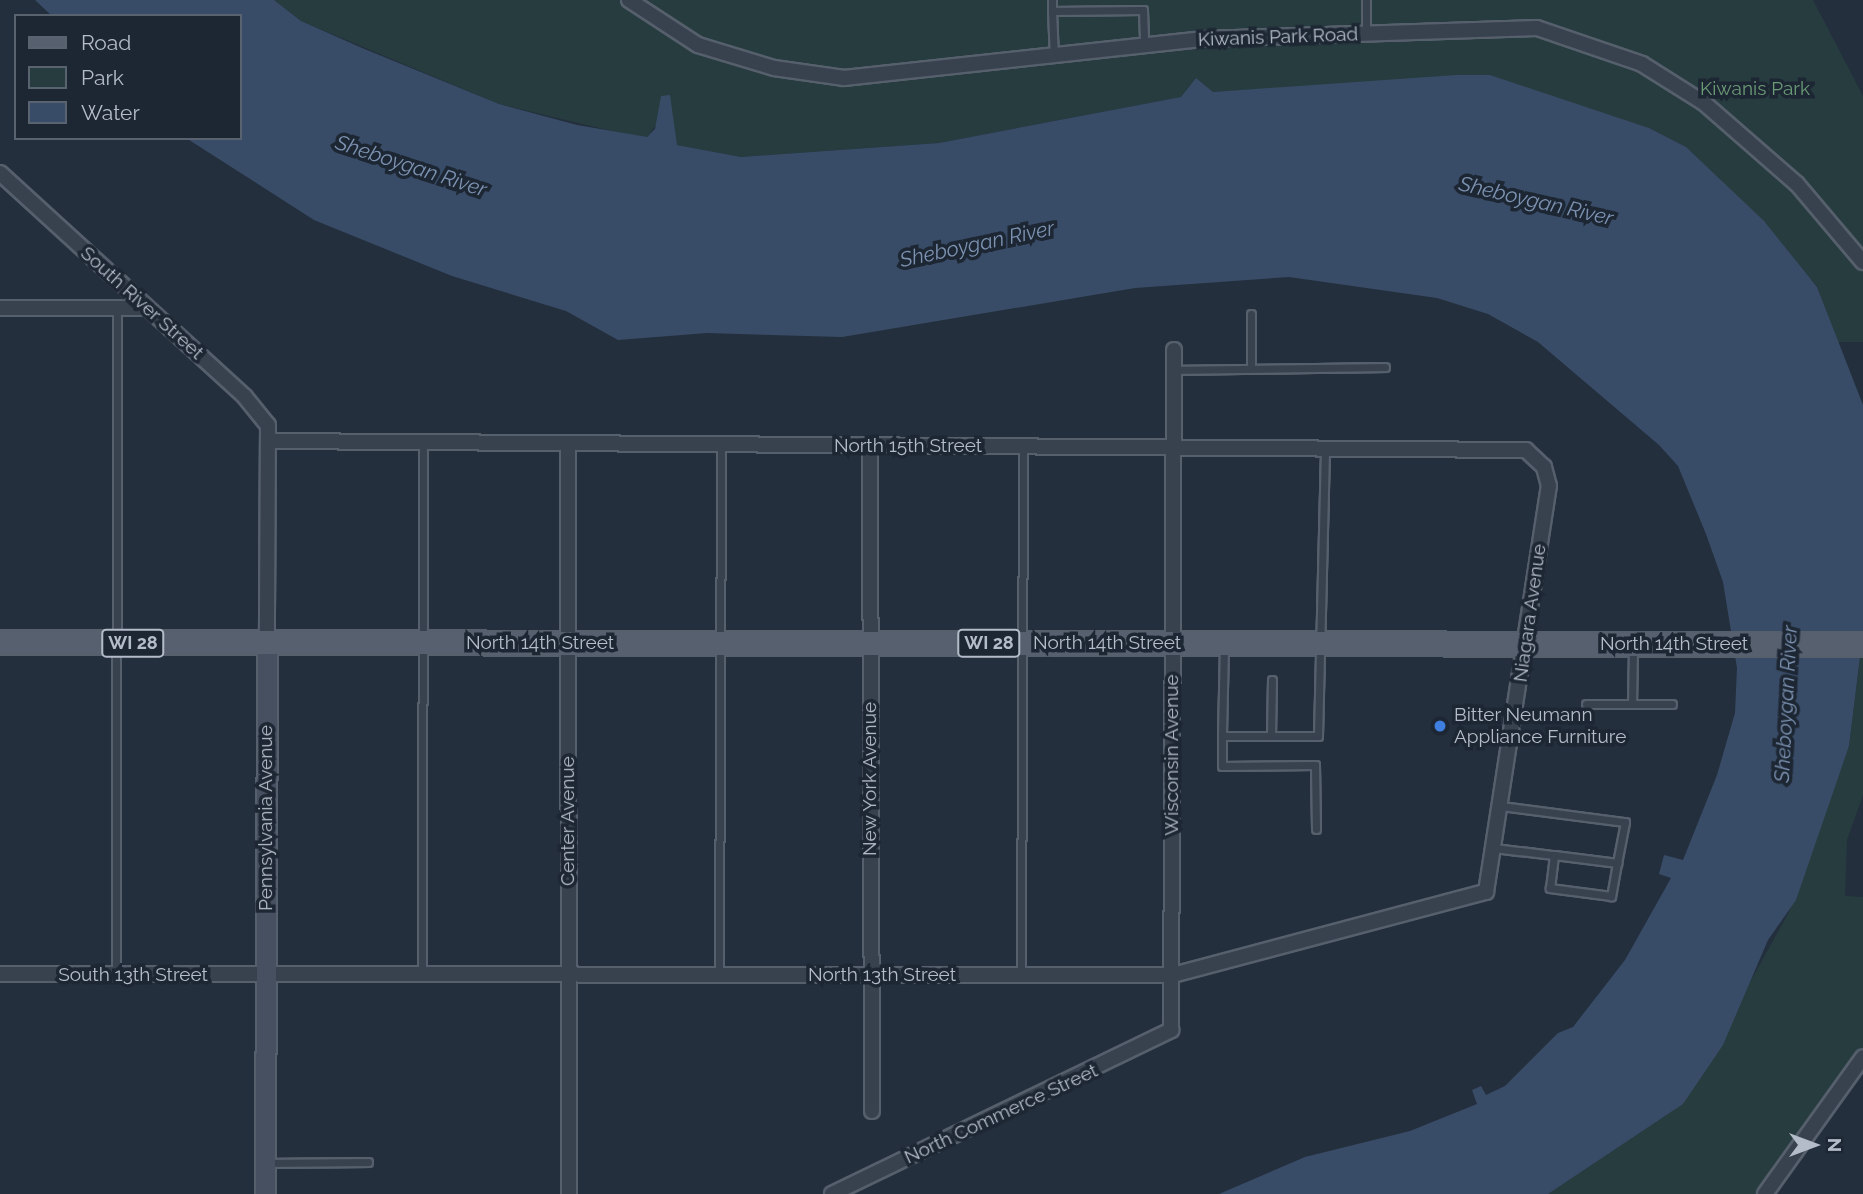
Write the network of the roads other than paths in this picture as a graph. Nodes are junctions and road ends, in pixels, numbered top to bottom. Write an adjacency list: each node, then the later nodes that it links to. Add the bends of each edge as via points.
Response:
1 (629, 0): 9 (street, Kiwanis Park Road, via 698,44 810,75 878,79)
2 (1052, 0): 6 (lane)
3 (1144, 0): 5 (lane)
4 (1367, 0): 7 (lane)
5 (1143, 10): 6 (lane); 8 (lane)
6 (1052, 11): 9 (lane)
7 (1366, 34): 8 (street, Kiwanis Park Road); 11 (street, Kiwanis Park Road, via 1537,28 1642,64 1746,136)
8 (1144, 47): 9 (street, Kiwanis Park Road)
9 (1055, 59)
10 (0, 173): 14 (street, South River Street)
11 (1863, 261)
12 (117, 307): 13 (street); 14 (street); 30 (lane)
13 (0, 308)
14 (147, 309): 20 (street, South River Street, via 245,397)
15 (1251, 314): 18 (lane)
16 (1174, 350): 19 (street, Wisconsin Avenue)
17 (1385, 367): 18 (lane)
18 (1251, 369): 19 (lane)
19 (1173, 370): 26 (street, Wisconsin Avenue)
20 (272, 442): 21 (street, North 15th Street); 31 (street, Pennsylvania Avenue)
21 (423, 444): 24 (street, North 15th Street); 32 (lane)
22 (870, 446): 23 (street, North 15th Street); 25 (street, North 15th Street); 35 (street, New York Avenue)
23 (1023, 446): 26 (street, North 15th Street); 36 (lane)
24 (568, 447): 25 (street, North 15th Street); 33 (street, Center Avenue)
25 (721, 447): 34 (lane)
26 (1173, 447): 27 (street, North 15th Street); 37 (street, Wisconsin Avenue)
27 (1325, 447): 28 (street, North 15th Street, via 1515,448); 42 (lane)
28 (1539, 461): 39 (street, Niagara Avenue, via 1549,486)
29 (0, 642): 30 (main road, WI 28)
30 (117, 643): 31 (main road, WI 28); 56 (lane)
31 (267, 643): 32 (main road, North 14th Street / WI 28); 57 (street, Pennsylvania Avenue)
32 (423, 643): 33 (main road, North 14th Street / WI 28); 61 (lane)
33 (568, 643): 34 (main road, North 14th Street / WI 28); 62 (street, Center Avenue)
34 (720, 643): 35 (main road, North 14th Street / WI 28); 63 (lane)
35 (870, 643): 36 (main road, North 14th Street / WI 28); 58 (street, New York Avenue)
36 (1022, 643): 37 (main road, North 14th Street / WI 28); 59 (lane)
37 (1172, 643): 38 (main road, North 14th Street / WI 28); 60 (street, Wisconsin Avenue)
38 (1224, 643): 42 (main road, North 14th Street / WI 28); 47 (lane)
39 (1526, 644): 40 (main road, North 14th Street / WI 28); 42 (main road, North 14th Street / WI 28); 49 (street, Niagara Avenue)
40 (1633, 644): 41 (main road, North 14th Street / WI 28); 45 (lane)
41 (1863, 644)
42 (1320, 645): 48 (lane, via 1318,736)
43 (1272, 680): 48 (lane)
44 (1586, 704): 45 (lane)
45 (1632, 704): 46 (lane)
46 (1672, 704)
47 (1222, 736): 48 (lane); 50 (lane, via 1222,766 1315,765)
48 (1271, 736)
49 (1501, 806): 51 (street, Niagara Avenue); 53 (lane, via 1625,822)
50 (1317, 830)
51 (1494, 848): 52 (lane); 54 (street, Niagara Avenue)
52 (1554, 855): 53 (lane); 53 (lane, via 1550,888 1611,895)
53 (1617, 863)
54 (1486, 892): 60 (street, North 13th Street)
55 (0, 975): 56 (street, South 13th Street)
56 (116, 975): 57 (street, South 13th Street)
57 (266, 975): 61 (street, North 13th Street); 68 (street, Pennsylvania Avenue)
58 (871, 975): 59 (street, North 13th Street); 63 (street, North 13th Street); 66 (street, New York Avenue)
59 (1021, 975): 60 (street, North 13th Street)
60 (1173, 975): 64 (street, Wisconsin Avenue)
61 (422, 976): 62 (street, North 13th Street)
62 (569, 976): 63 (street, North 13th Street); 70 (street, Center Avenue)
63 (719, 976)
64 (1168, 1033): 71 (street, North Commerce Street)
65 (1863, 1057): 72 (street)
66 (872, 1111)
67 (368, 1162): 68 (lane)
68 (265, 1163): 69 (street, Pennsylvania Avenue)
69 (265, 1194)
70 (569, 1194)
71 (832, 1194)
72 (1765, 1194)

